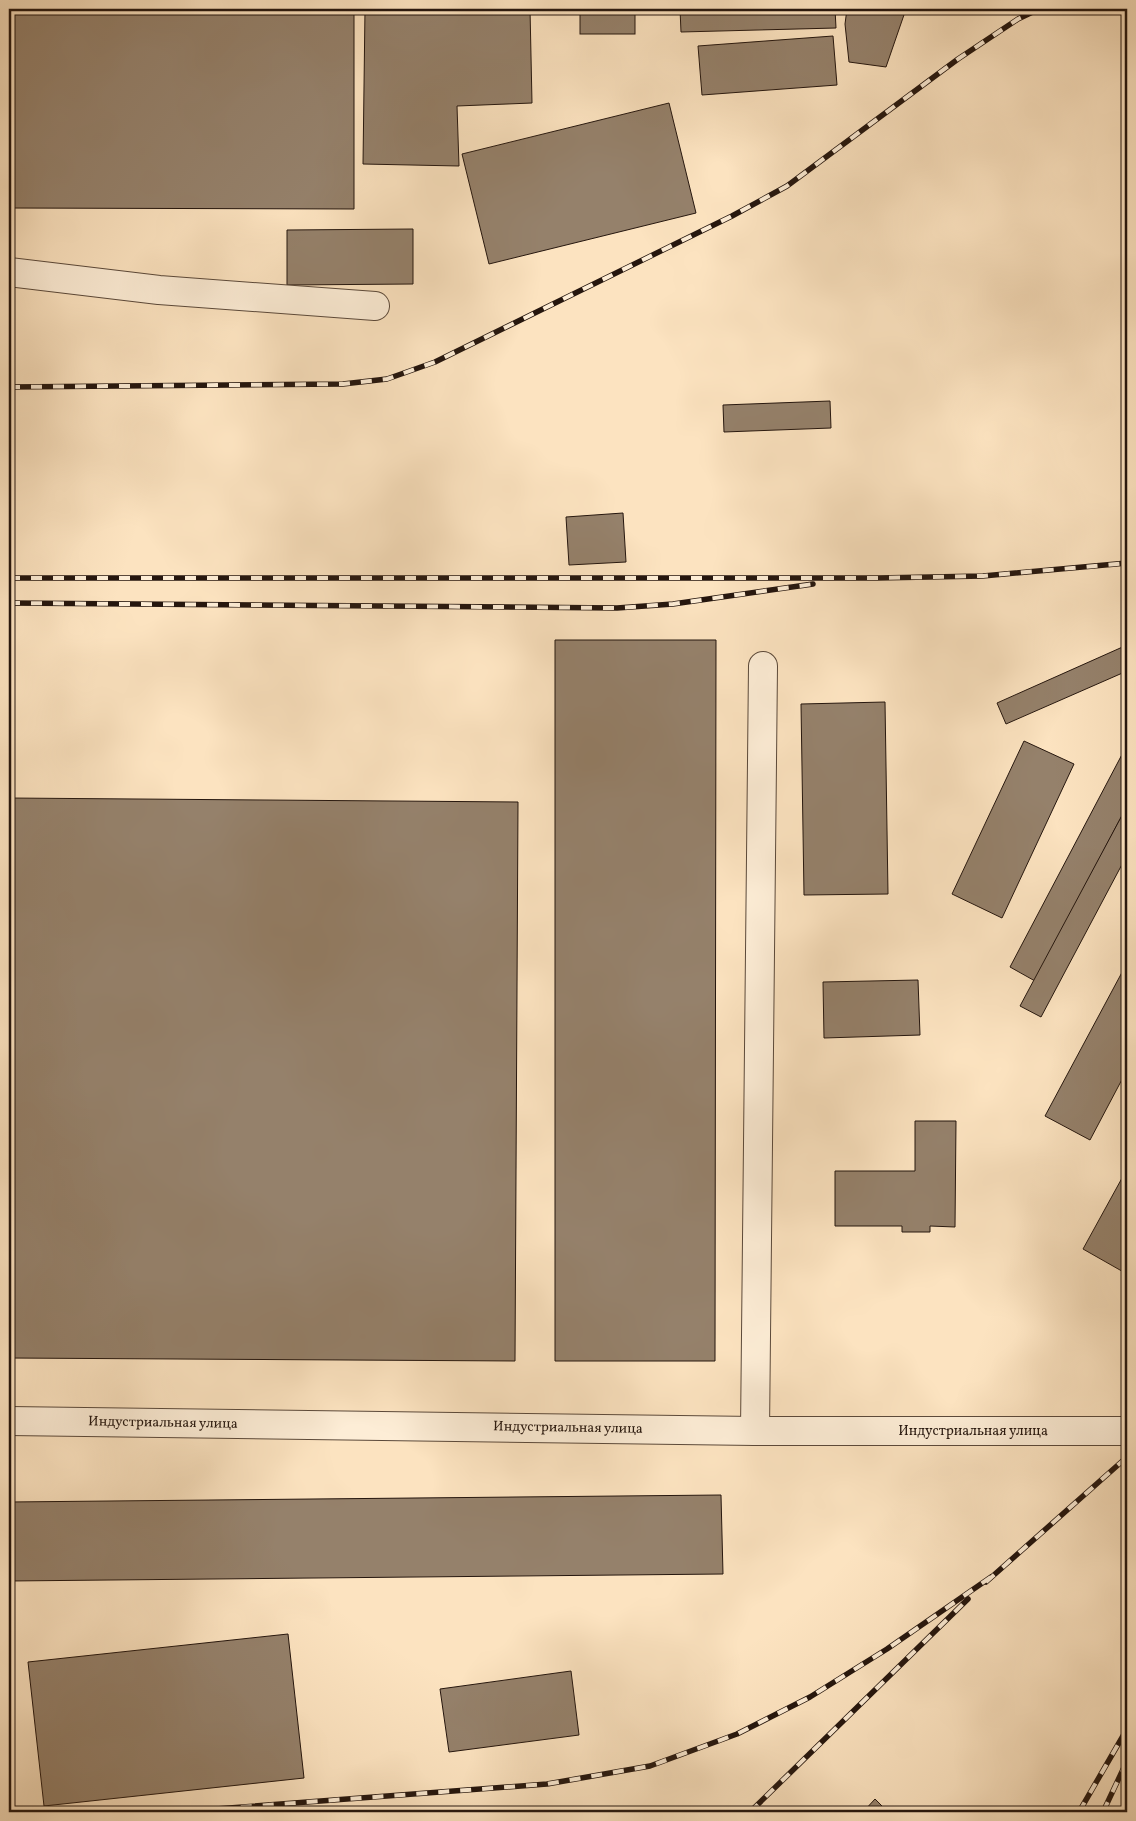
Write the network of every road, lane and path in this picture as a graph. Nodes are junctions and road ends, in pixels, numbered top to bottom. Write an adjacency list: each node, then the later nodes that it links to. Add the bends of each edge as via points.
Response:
1 (9, 272): 2 (street, via 159,290)
2 (375, 306)
3 (763, 666): 5 (street)
4 (9, 1421): 5 (street, Индустриальная улица)
5 (755, 1431): 6 (street, Индустриальная улица)
6 (1127, 1432)

